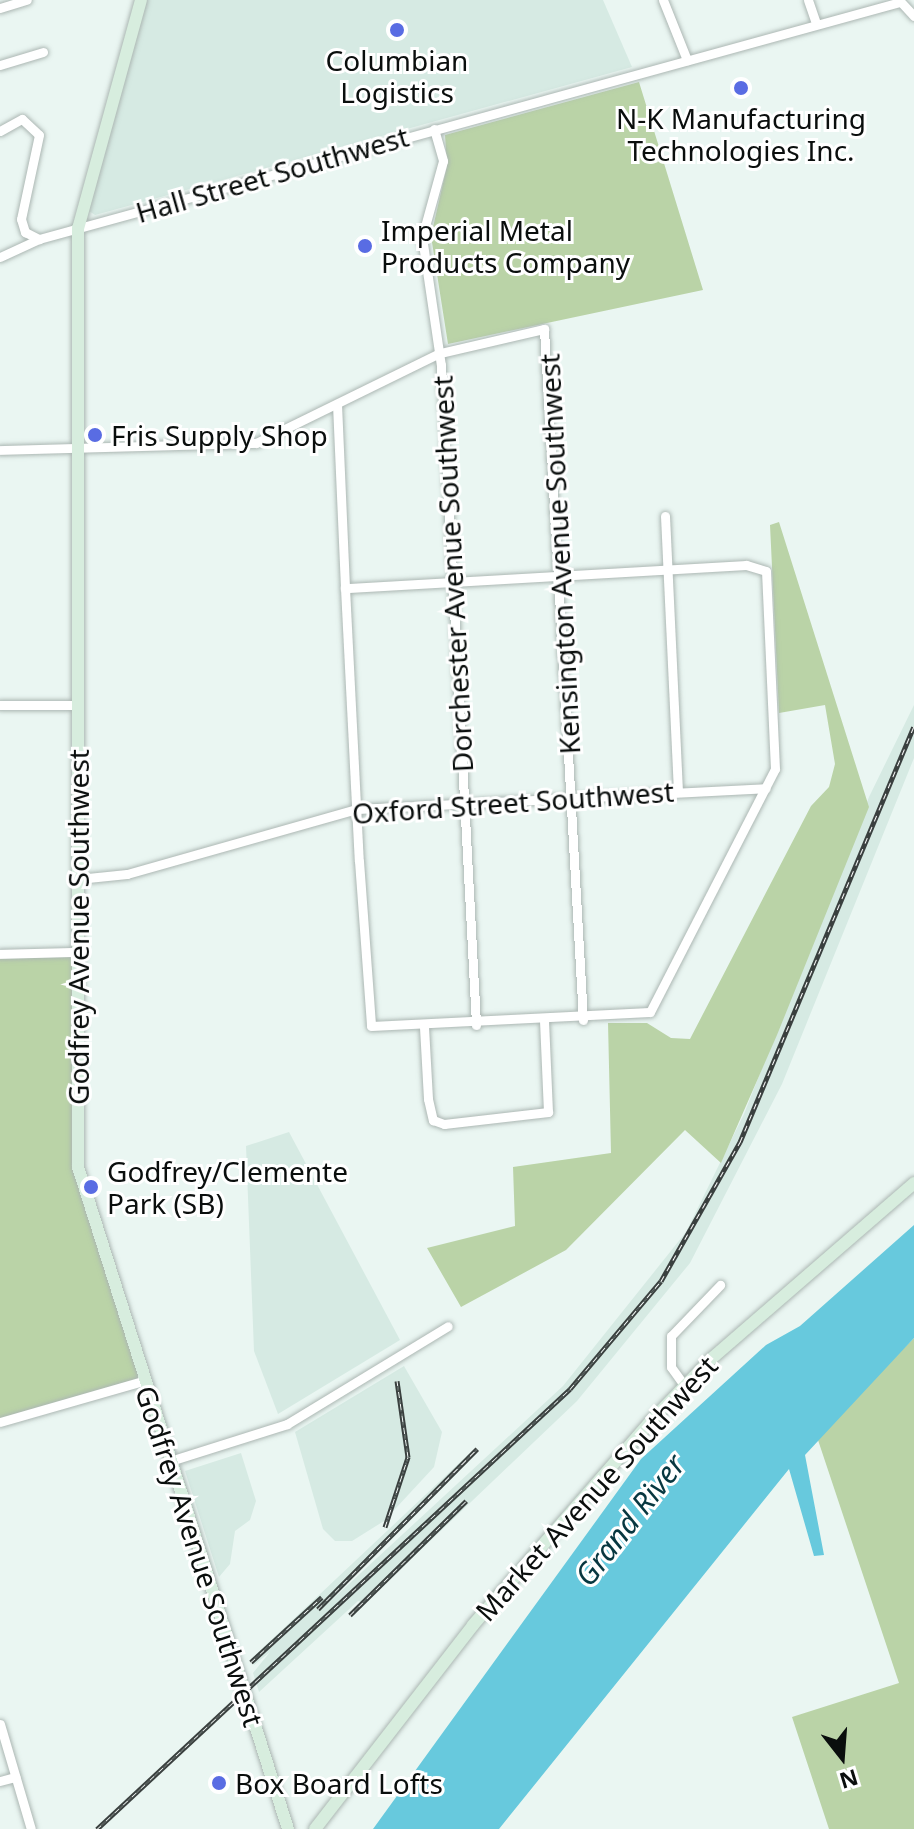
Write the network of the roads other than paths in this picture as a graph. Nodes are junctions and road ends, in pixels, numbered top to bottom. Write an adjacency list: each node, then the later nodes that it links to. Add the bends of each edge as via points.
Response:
1 (27, 0): 6 (street)
2 (141, 0): 14 (main road, Godfrey Avenue Southwest)
3 (663, 0): 10 (street)
4 (808, 0): 8 (street)
5 (899, 1): 7 (street); 8 (street, Hall Street Southwest)
6 (0, 8)
7 (914, 16)
8 (816, 23): 10 (street, Hall Street Southwest)
9 (43, 52): 11 (street)
10 (687, 60): 12 (street, Hall Street Southwest)
11 (0, 65)
12 (434, 129): 14 (street, Hall Street Southwest); 17 (street, Dorchester Avenue Southwest, via 443,161 422,237)
13 (0, 131): 15 (street, via 22,119 39,135 21,219 25,232)
14 (78, 228): 15 (street, Hall Street Southwest); 19 (main road, Godfrey Avenue Southwest)
15 (39, 239): 16 (street, Hall Street Southwest)
16 (0, 257)
17 (440, 353): 18 (street); 23 (street, Kensington Avenue Southwest, via 544,329); 24 (street, Dorchester Avenue Southwest)
18 (337, 404): 19 (street, via 244,446); 25 (street)
19 (78, 449): 20 (street); 27 (main road, Godfrey Avenue Southwest)
20 (0, 450)
21 (665, 516): 22 (street)
22 (667, 569): 23 (street); 28 (street, via 761,568 768,582 777,759); 29 (street)
23 (559, 576): 24 (street); 30 (street, Kensington Avenue Southwest)
24 (452, 583): 25 (street); 31 (street, Dorchester Avenue Southwest)
25 (345, 588): 32 (street)
26 (0, 705): 27 (street)
27 (78, 705): 33 (main road, Godfrey Avenue Southwest)
28 (765, 788): 29 (street, Oxford Street Southwest); 36 (street, via 650,1012)
29 (678, 791): 30 (street, Oxford Street Southwest)
30 (571, 795): 31 (street, Oxford Street Southwest); 36 (street, Kensington Avenue Southwest)
31 (464, 802): 32 (street, Oxford Street Southwest); 38 (street, Dorchester Avenue Southwest)
32 (357, 809): 33 (street, Oxford Street Southwest, via 127,874); 39 (street, via 371,1026)
33 (78, 879): 34 (main road, Godfrey Avenue Southwest)
34 (77, 952): 35 (street); 43 (main road, Godfrey Avenue Southwest, via 79,1174)
35 (0, 954)
36 (583, 1020): 37 (street)
37 (544, 1021): 38 (street); 39 (street, via 548,1112 433,1120)
38 (476, 1025): 39 (street)
39 (424, 1027)
40 (914, 1183): 44 (main road, Market Avenue Southwest)
41 (720, 1285): 44 (street, via 671,1336 671,1367)
42 (448, 1326): 46 (street, via 287,1424)
43 (143, 1381): 45 (street); 46 (main road, Godfrey Avenue Southwest)
44 (684, 1385): 52 (main road, Market Avenue Southwest, via 473,1625)
45 (0, 1422)
46 (170, 1461): 51 (main road, Godfrey Avenue Southwest)
47 (0, 1724): 48 (street)
48 (15, 1777): 49 (street); 50 (street)
49 (0, 1781)
50 (31, 1829)
51 (288, 1829)
52 (315, 1829)

